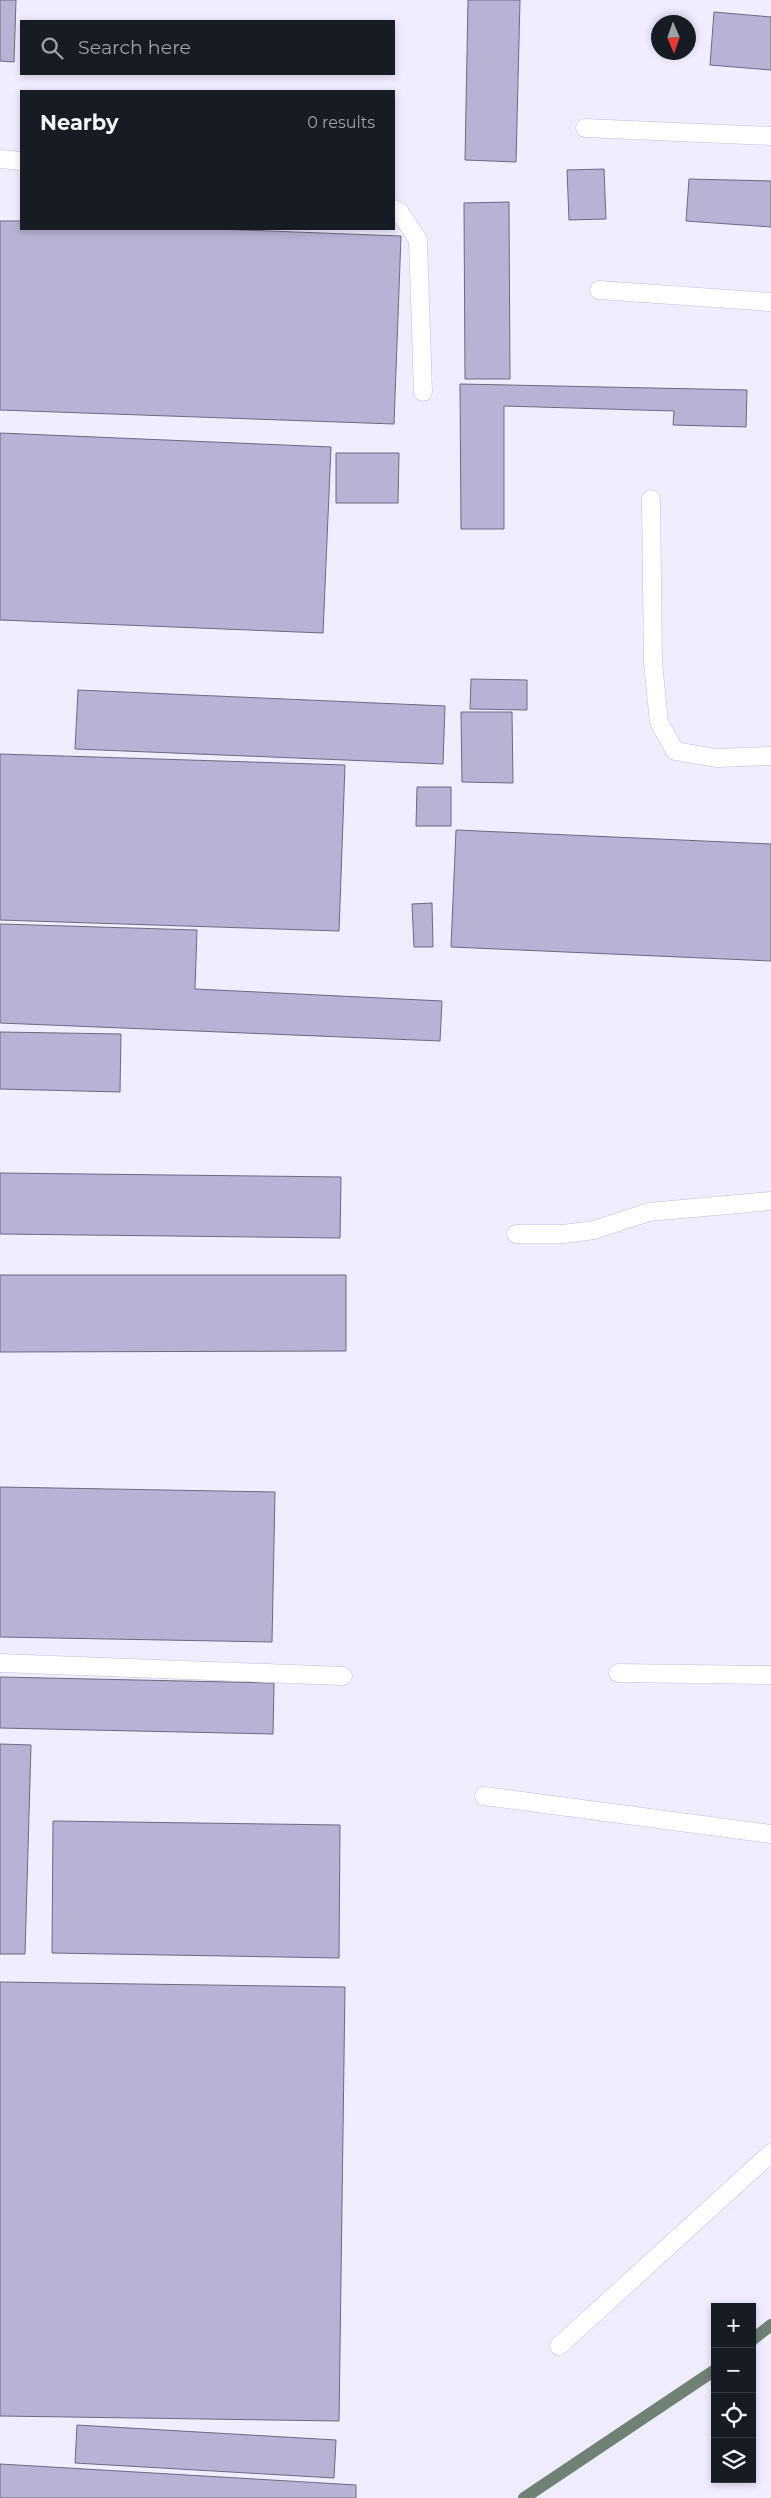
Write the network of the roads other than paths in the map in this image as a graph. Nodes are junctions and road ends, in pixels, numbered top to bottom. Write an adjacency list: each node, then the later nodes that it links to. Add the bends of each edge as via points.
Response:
1 (585, 128): 2 (lane)
2 (771, 136)
3 (0, 159): 4 (lane)
4 (20, 161)
5 (395, 209): 8 (lane, via 418,240)
6 (599, 290): 7 (lane)
7 (771, 302)
8 (423, 392)
9 (651, 499): 10 (lane, via 654,663 659,722 675,751 716,758)
10 (771, 756)
11 (771, 1201): 12 (lane, via 649,1212 594,1230)
12 (516, 1234)
13 (0, 1663): 16 (lane)
14 (618, 1673): 15 (lane)
15 (771, 1675)
16 (343, 1676)
17 (484, 1796): 18 (lane)
18 (771, 1834)
19 (771, 2153): 20 (lane)
20 (559, 2346)

